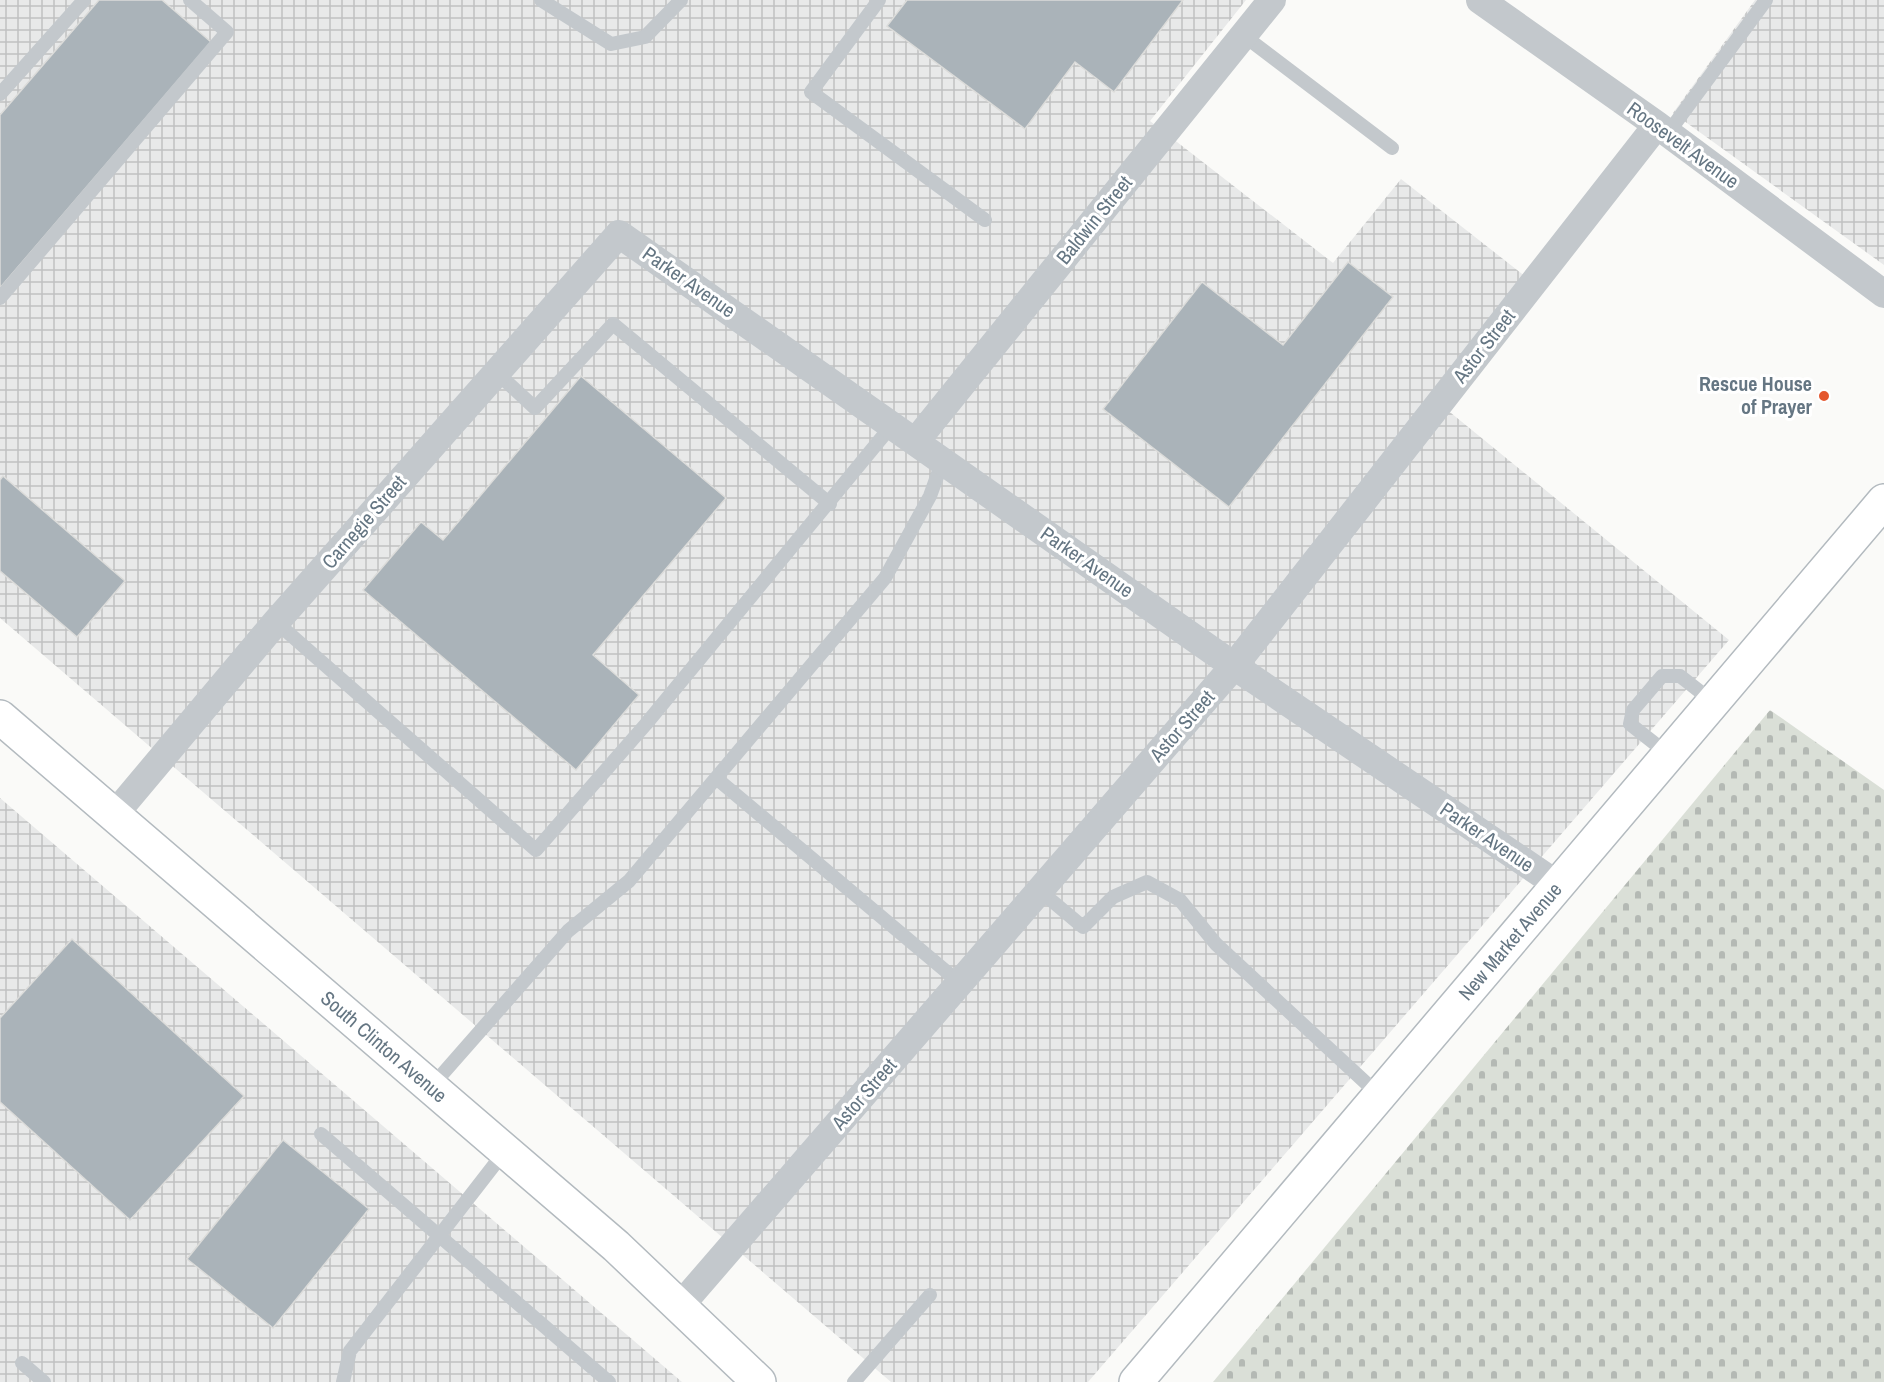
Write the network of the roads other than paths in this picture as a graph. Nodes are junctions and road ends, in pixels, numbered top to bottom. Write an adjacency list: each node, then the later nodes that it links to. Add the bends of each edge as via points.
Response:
1 (84, 0): 10 (lane)
2 (190, 0): 16 (lane, via 227,32)
3 (541, 0): 4 (lane, via 611,44 645,37)
4 (681, 0)
5 (879, 0): 13 (lane, via 811,92)
6 (1272, 0): 9 (street, Baldwin Street)
7 (1480, 0): 11 (street, Roosevelt Avenue)
8 (1766, 0): 11 (lane)
9 (1243, 35): 12 (lane); 19 (street, Baldwin Street)
10 (0, 94)
11 (1663, 129): 15 (street, Roosevelt Avenue); 24 (street, Astor Street)
12 (1392, 148)
13 (985, 220)
14 (619, 234): 17 (street, Carnegie Street); 18 (street, Parker Avenue)
15 (1884, 294)
16 (0, 298)
17 (495, 371): 22 (lane, via 536,408 613,324); 23 (street, Carnegie Street)
18 (893, 424): 19 (street, Parker Avenue); 22 (lane)
19 (916, 441): 20 (street, Parker Avenue)
20 (943, 460): 24 (street, Parker Avenue); 28 (lane, via 930,496 885,578)
21 (1884, 501): 25 (main road, New Market Avenue)
22 (830, 504): 23 (lane, via 536,850)
23 (276, 622): 29 (street, Carnegie Street)
24 (1234, 666): 30 (street, Parker Avenue); 31 (street, Astor Street)
25 (1712, 701): 27 (main road, New Market Avenue); 27 (lane, via 1680,676 1662,676 1633,710 1630,724)
26 (0, 717): 29 (main road, South Clinton Avenue)
27 (1668, 754): 30 (main road, New Market Avenue)
28 (716, 778): 32 (lane); 33 (lane, via 628,881 568,931)
29 (114, 815): 33 (main road, South Clinton Avenue)
30 (1558, 885): 34 (main road, New Market Avenue)
31 (1039, 890): 32 (street, Astor Street); 34 (lane, via 1083,927 1113,897 1147,882 1180,900 1216,944)
32 (960, 982): 39 (street, Astor Street)
33 (431, 1087): 36 (main road, South Clinton Avenue)
34 (1379, 1095): 46 (main road, New Market Avenue)
35 (321, 1134): 37 (lane)
36 (505, 1151): 37 (lane); 39 (main road, South Clinton Avenue)
37 (438, 1235): 42 (lane, via 350,1351); 43 (lane)
38 (930, 1295): 45 (lane)
39 (680, 1306): 44 (main road, South Clinton Avenue)
40 (22, 1363): 41 (lane)
41 (44, 1382)
42 (343, 1382)
43 (609, 1382)
44 (759, 1382)
45 (855, 1382)
46 (1136, 1382)

